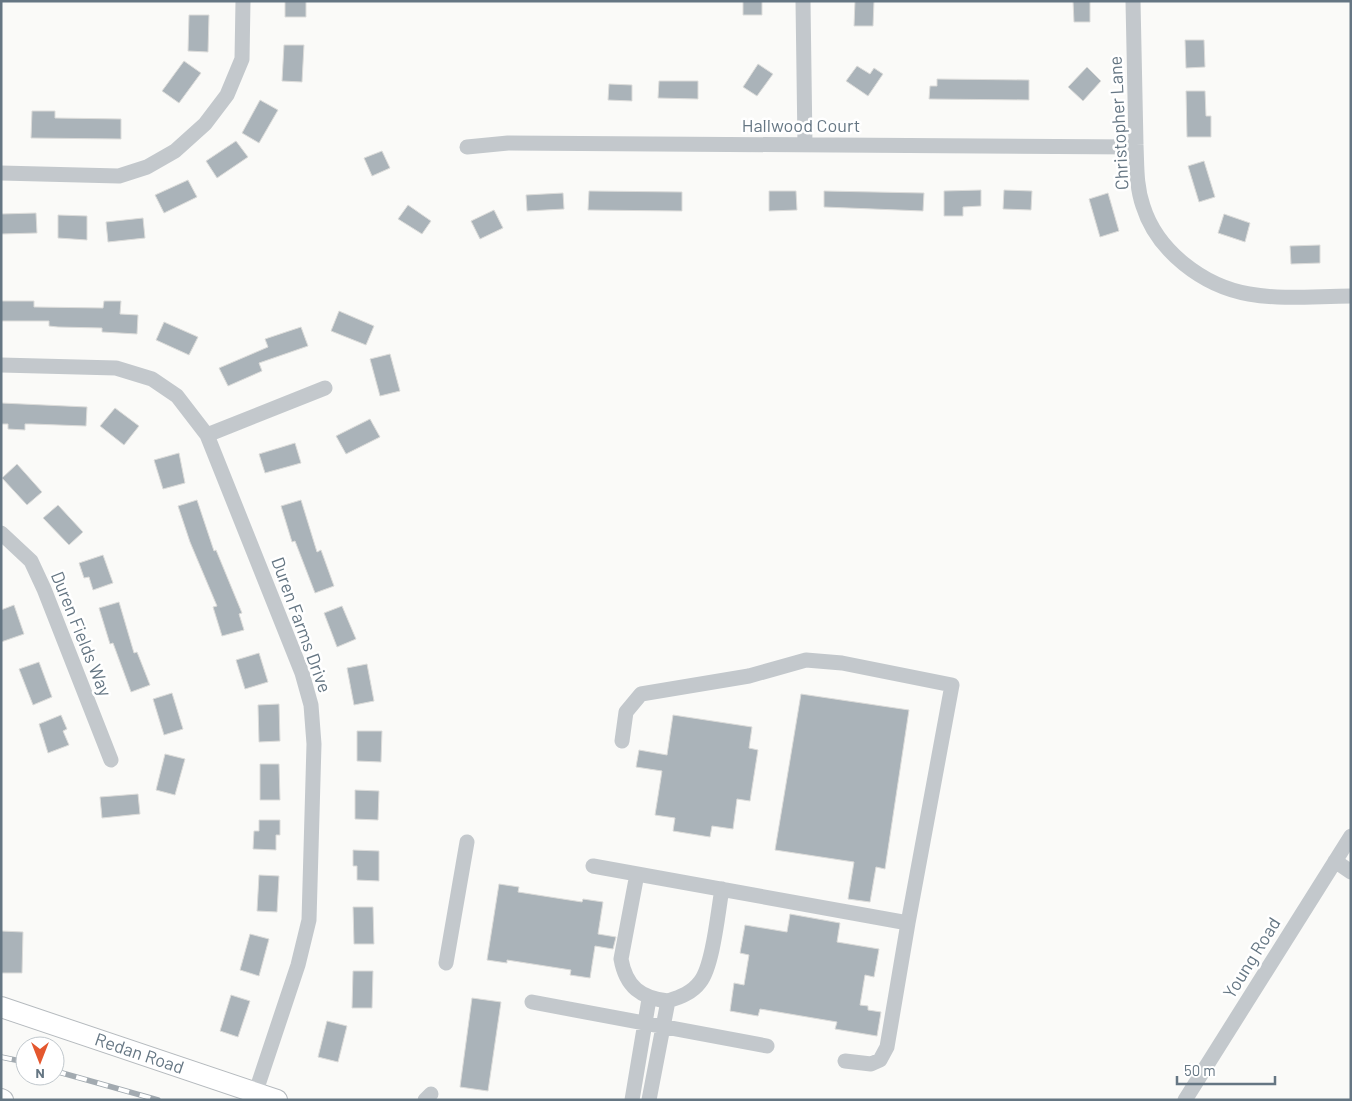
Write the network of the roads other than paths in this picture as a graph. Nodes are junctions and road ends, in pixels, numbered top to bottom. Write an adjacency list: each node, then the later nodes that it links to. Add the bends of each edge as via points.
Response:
1 (243, 1): 7 (street, via 242,59 227,95 205,124 175,151 147,167 119,176)
2 (803, 1): 4 (street)
3 (1133, 1): 6 (street, Christopher Lane)
4 (805, 145): 5 (street, Hallwood Court, via 508,143); 6 (street, Hallwood Court)
5 (466, 147)
6 (1136, 147): 8 (street, Christopher Lane, via 1136,173 1142,205 1167,247 1188,266 1209,280 1246,294 1284,298)
7 (1, 173)
8 (1351, 296)
9 (1, 365): 11 (street, Duren Farms Drive, via 116,368 152,379 178,396)
10 (325, 388): 11 (street)
11 (207, 436): 32 (street, Duren Farms Drive, via 302,673 311,705 309,920 298,965)
12 (1, 533): 14 (street, Duren Fields Way, via 31,561)
13 (622, 741): 22 (street, via 626,712 642,694 749,676 806,660 952,685)
14 (111, 760)
15 (1351, 836): 17 (street, Young Road)
16 (466, 842): 23 (street)
17 (1335, 861): 19 (street); 36 (street, Young Road)
18 (593, 866): 20 (street)
19 (1351, 872)
20 (637, 874): 21 (street); 24 (street, via 621,959 623,972 631,984)
21 (722, 889): 22 (street); 26 (street, via 707,971 694,989)
22 (908, 923): 31 (street, via 888,1047 880,1060 871,1064)
23 (446, 963)
24 (649, 999): 26 (street); 28 (street)
25 (532, 1002): 28 (street)
26 (668, 1002): 29 (street)
27 (1, 1007): 32 (main road, Redan Road)
28 (645, 1022): 29 (street); 34 (street)
29 (663, 1026): 30 (street); 35 (street)
30 (767, 1046)
31 (846, 1061)
32 (256, 1091): 33 (main road, Redan Road)
33 (277, 1100)
34 (632, 1100)
35 (649, 1100)
36 (1185, 1100)

